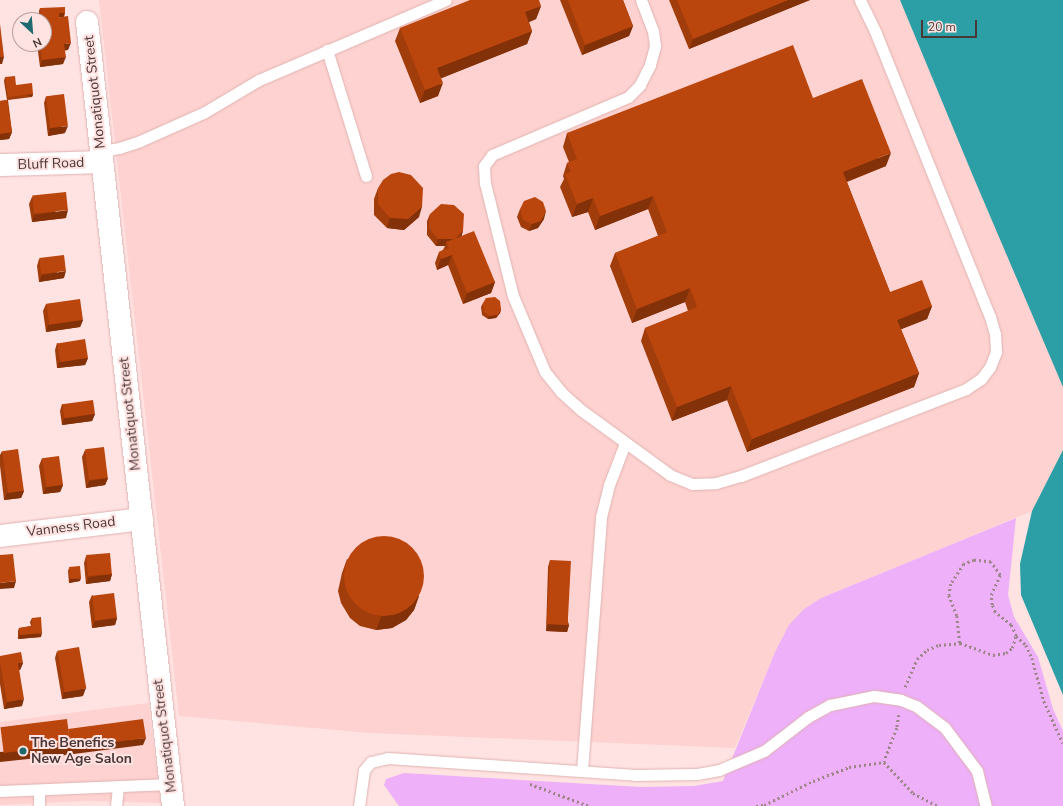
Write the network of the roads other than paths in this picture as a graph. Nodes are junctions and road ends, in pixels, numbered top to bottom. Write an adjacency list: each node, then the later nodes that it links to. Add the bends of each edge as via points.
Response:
1 (446, 0): 5 (lane)
2 (641, 0): 9 (lane, via 653,31 655,46 640,84 628,97 492,155 484,166 484,183 504,268 545,372 576,405)
3 (860, 0): 9 (lane, via 876,33 990,317 995,334 996,352 990,367 981,379 966,389 716,483 692,484 670,475)
4 (87, 22): 6 (street, Monatiquot Street)
5 (327, 50): 6 (lane, via 259,80 205,112); 8 (lane)
6 (102, 156): 7 (street, Bluff Road); 10 (street, Monatiquot Street)
7 (0, 165)
8 (366, 176)
9 (625, 443): 12 (lane, via 608,485 601,518)
10 (142, 519): 11 (street, Vanness Road); 13 (street, Monatiquot Street)
11 (0, 536)
12 (582, 771): 20 (lane, via 388,758 371,762 364,770); 21 (lane, via 635,775 697,774 718,770 764,751 808,717 830,705 874,696 901,700 916,706 945,728 977,771)
13 (170, 784): 14 (lane); 19 (street, Monatiquot Street)
14 (118, 786): 15 (lane); 18 (lane)
15 (39, 790): 16 (lane); 17 (lane)
16 (0, 791)
17 (39, 806)
18 (116, 806)
19 (173, 806)
20 (360, 806)
21 (986, 806)

